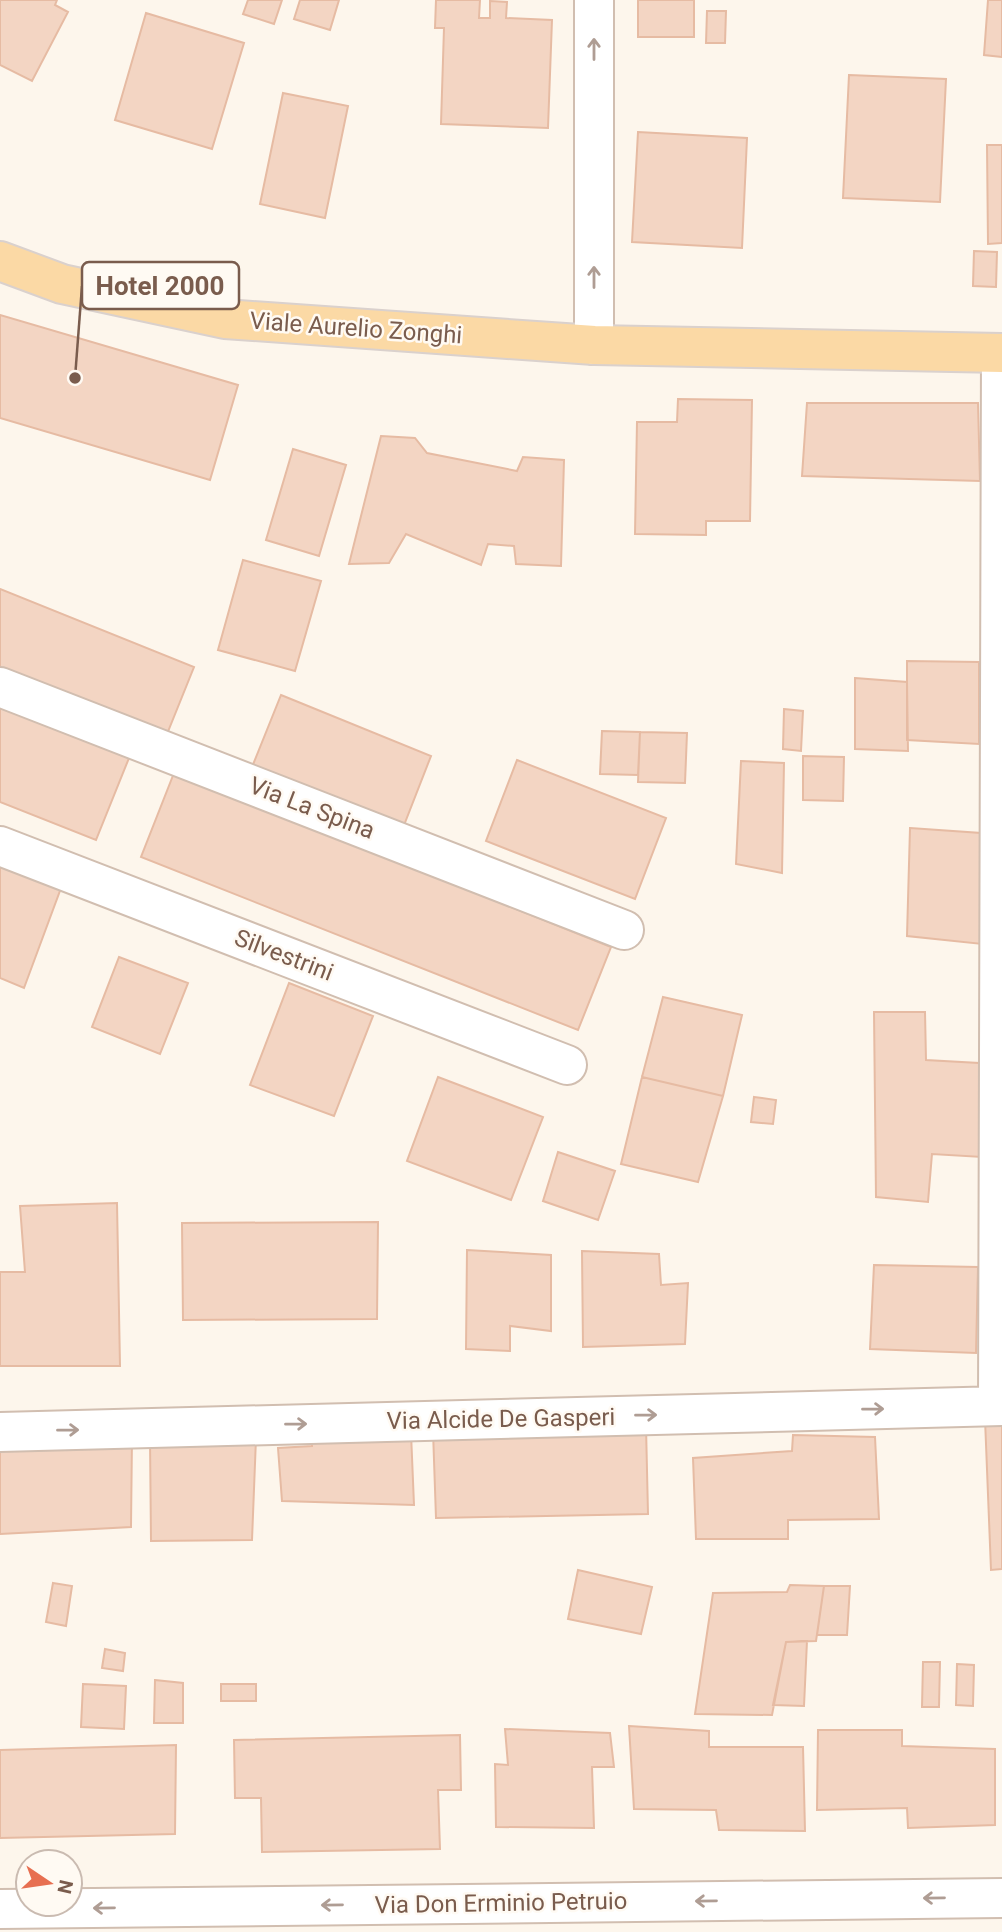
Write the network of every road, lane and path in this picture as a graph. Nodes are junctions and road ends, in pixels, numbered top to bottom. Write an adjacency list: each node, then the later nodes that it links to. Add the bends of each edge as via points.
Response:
1 (594, 0): 3 (street, one-way to 1)
2 (0, 261): 3 (main road, Viale Aurelio Zonghi, via 62,284 225,319)
3 (594, 345): 4 (main road, Viale Aurelio Zonghi)
4 (1001, 353): 9 (street)
5 (0, 687): 7 (street, Via La Spina)
6 (0, 846): 8 (street, Silvestrini)
7 (624, 930)
8 (567, 1065)
9 (1000, 1406): 10 (street, Via Alcide De Gasperi, one-way to 9)
10 (0, 1432)
11 (1002, 1898): 12 (street, Via Don Erminio Petruio, one-way to 12)
12 (0, 1909)

